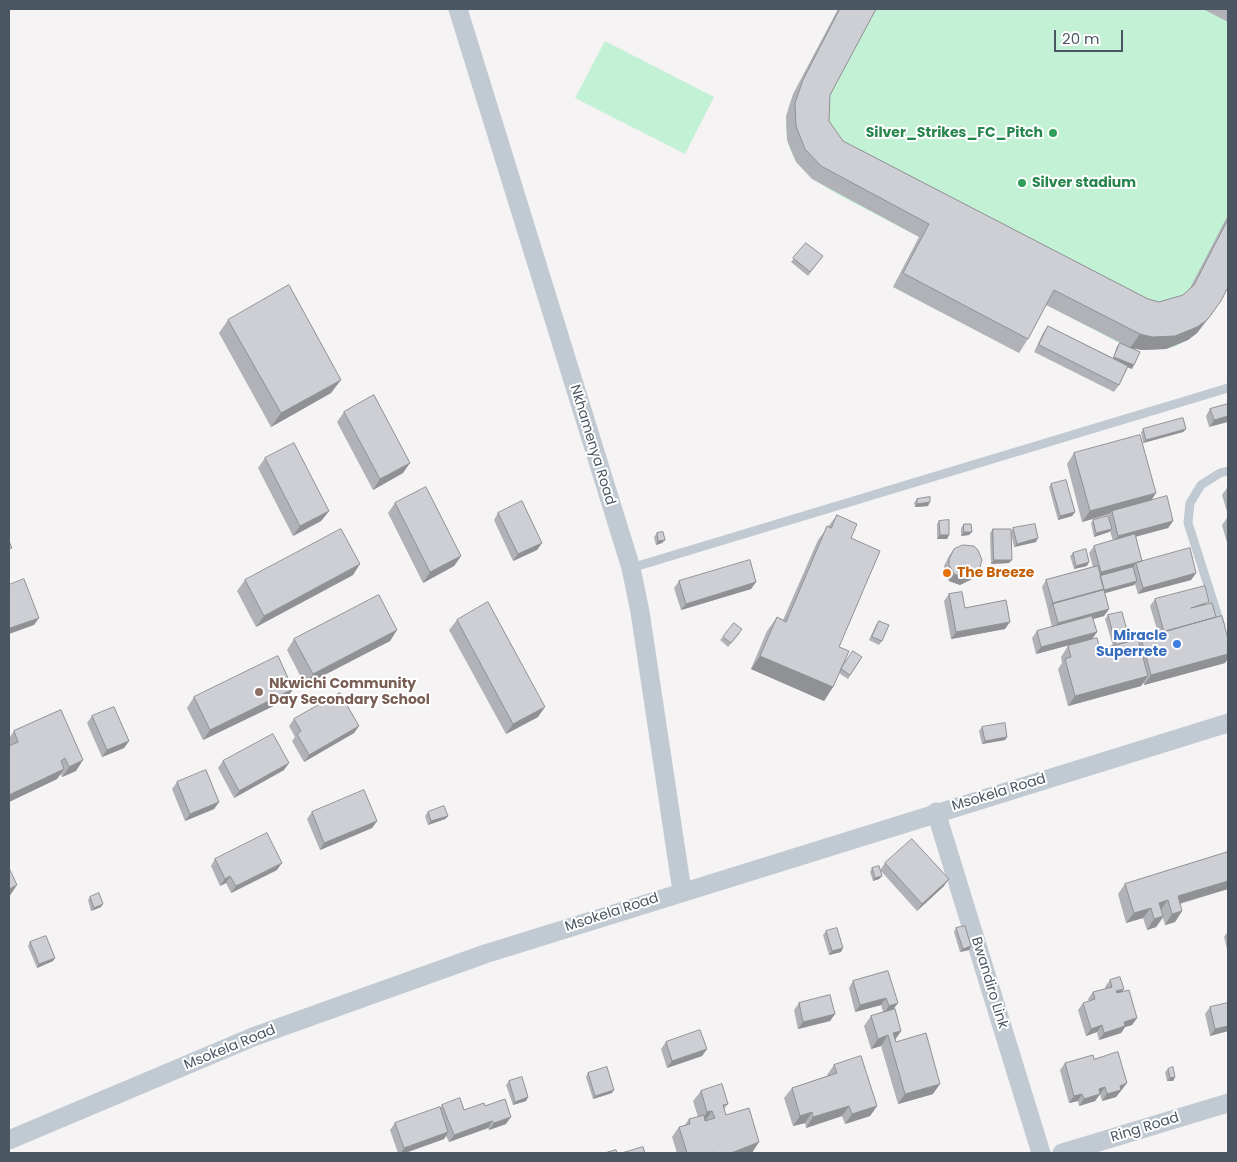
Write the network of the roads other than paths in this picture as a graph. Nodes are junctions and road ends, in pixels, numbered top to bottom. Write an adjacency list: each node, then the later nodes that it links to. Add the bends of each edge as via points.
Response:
1 (458, 9): 4 (street, Nkhamenya Road)
2 (1228, 388): 4 (lane)
3 (1228, 471): 5 (lane, via 1201,484 1190,503 1188,523)
4 (630, 568): 8 (street, Nkhamenya Road, via 640,612)
5 (1222, 632)
6 (1228, 722): 7 (street, Msokela Road)
7 (936, 812): 8 (street, Msokela Road); 11 (street, Bwandiro Link)
8 (682, 891): 10 (street, Msokela Road, via 485,954 253,1037)
9 (1228, 1103): 12 (street, Ring Road)
10 (9, 1140)
11 (1041, 1153)
12 (1062, 1153)

